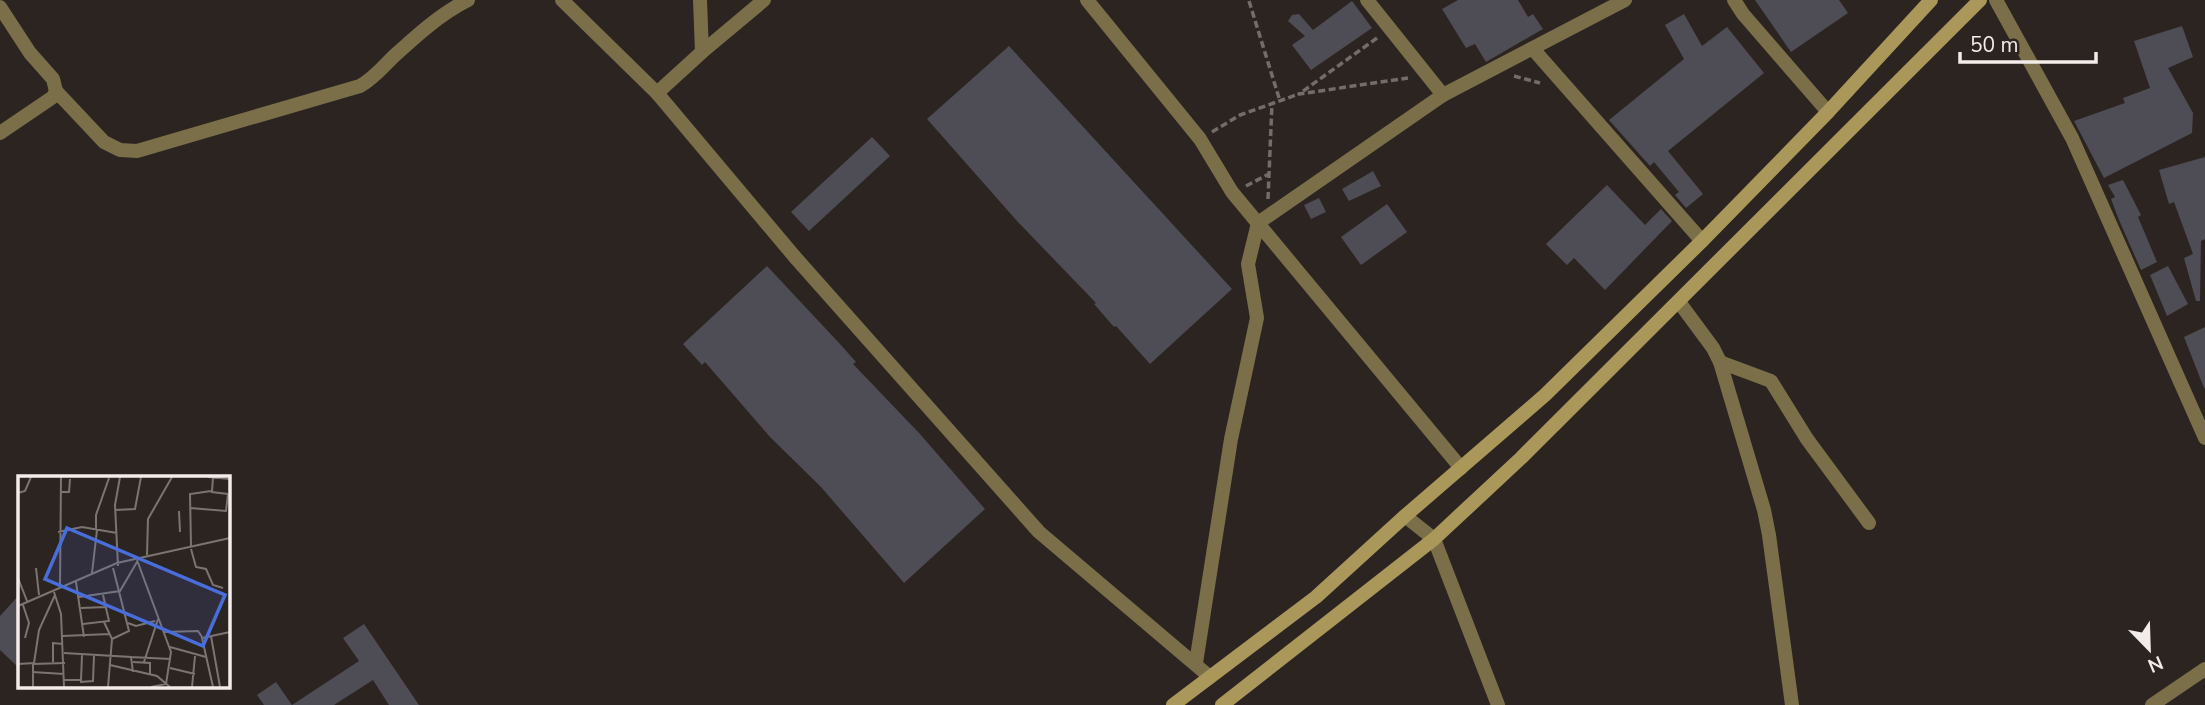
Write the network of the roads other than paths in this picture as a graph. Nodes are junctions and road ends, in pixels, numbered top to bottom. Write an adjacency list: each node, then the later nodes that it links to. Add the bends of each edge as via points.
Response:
1 (468, 0): 15 (street, via 441,15 360,86 137,151 120,150 104,142)
2 (562, 0): 16 (street)
3 (700, 0): 14 (street)
4 (764, 0): 14 (street)
5 (1087, 0): 20 (street, via 1200,139 1232,192)
6 (1367, 0): 17 (street)
7 (1625, 0): 13 (street)
8 (1734, 0): 18 (street)
9 (1931, 0): 18 (main road)
10 (1980, 0): 22 (main road)
11 (1996, 0): 24 (street, via 2072,138)
12 (0, 7): 15 (street, via 53,79)
13 (1532, 48): 17 (street); 21 (street)
14 (702, 52): 16 (street)
15 (56, 91): 19 (street)
16 (657, 93): 29 (street, via 794,256 1039,532)
17 (1443, 95): 20 (street)
18 (1828, 112): 21 (main road)
19 (0, 133)
20 (1263, 220): 25 (street); 29 (street, via 1248,264 1257,318 1231,439)
21 (1702, 241): 25 (main road, via 1545,396)
22 (1679, 302): 23 (street); 28 (main road)
23 (1720, 362): 27 (street, via 1771,382); 35 (street, via 1767,523)
24 (2205, 438)
25 (1461, 468): 26 (main road)
26 (1405, 516): 28 (street); 31 (main road, via 1316,597)
27 (1869, 523)
28 (1434, 539): 33 (main road); 34 (street)
29 (1196, 663): 31 (street)
30 (2205, 669): 36 (street)
31 (1210, 677): 32 (main road)
32 (1173, 705)
33 (1222, 705)
34 (1498, 705)
35 (1792, 705)
36 (2152, 705)

